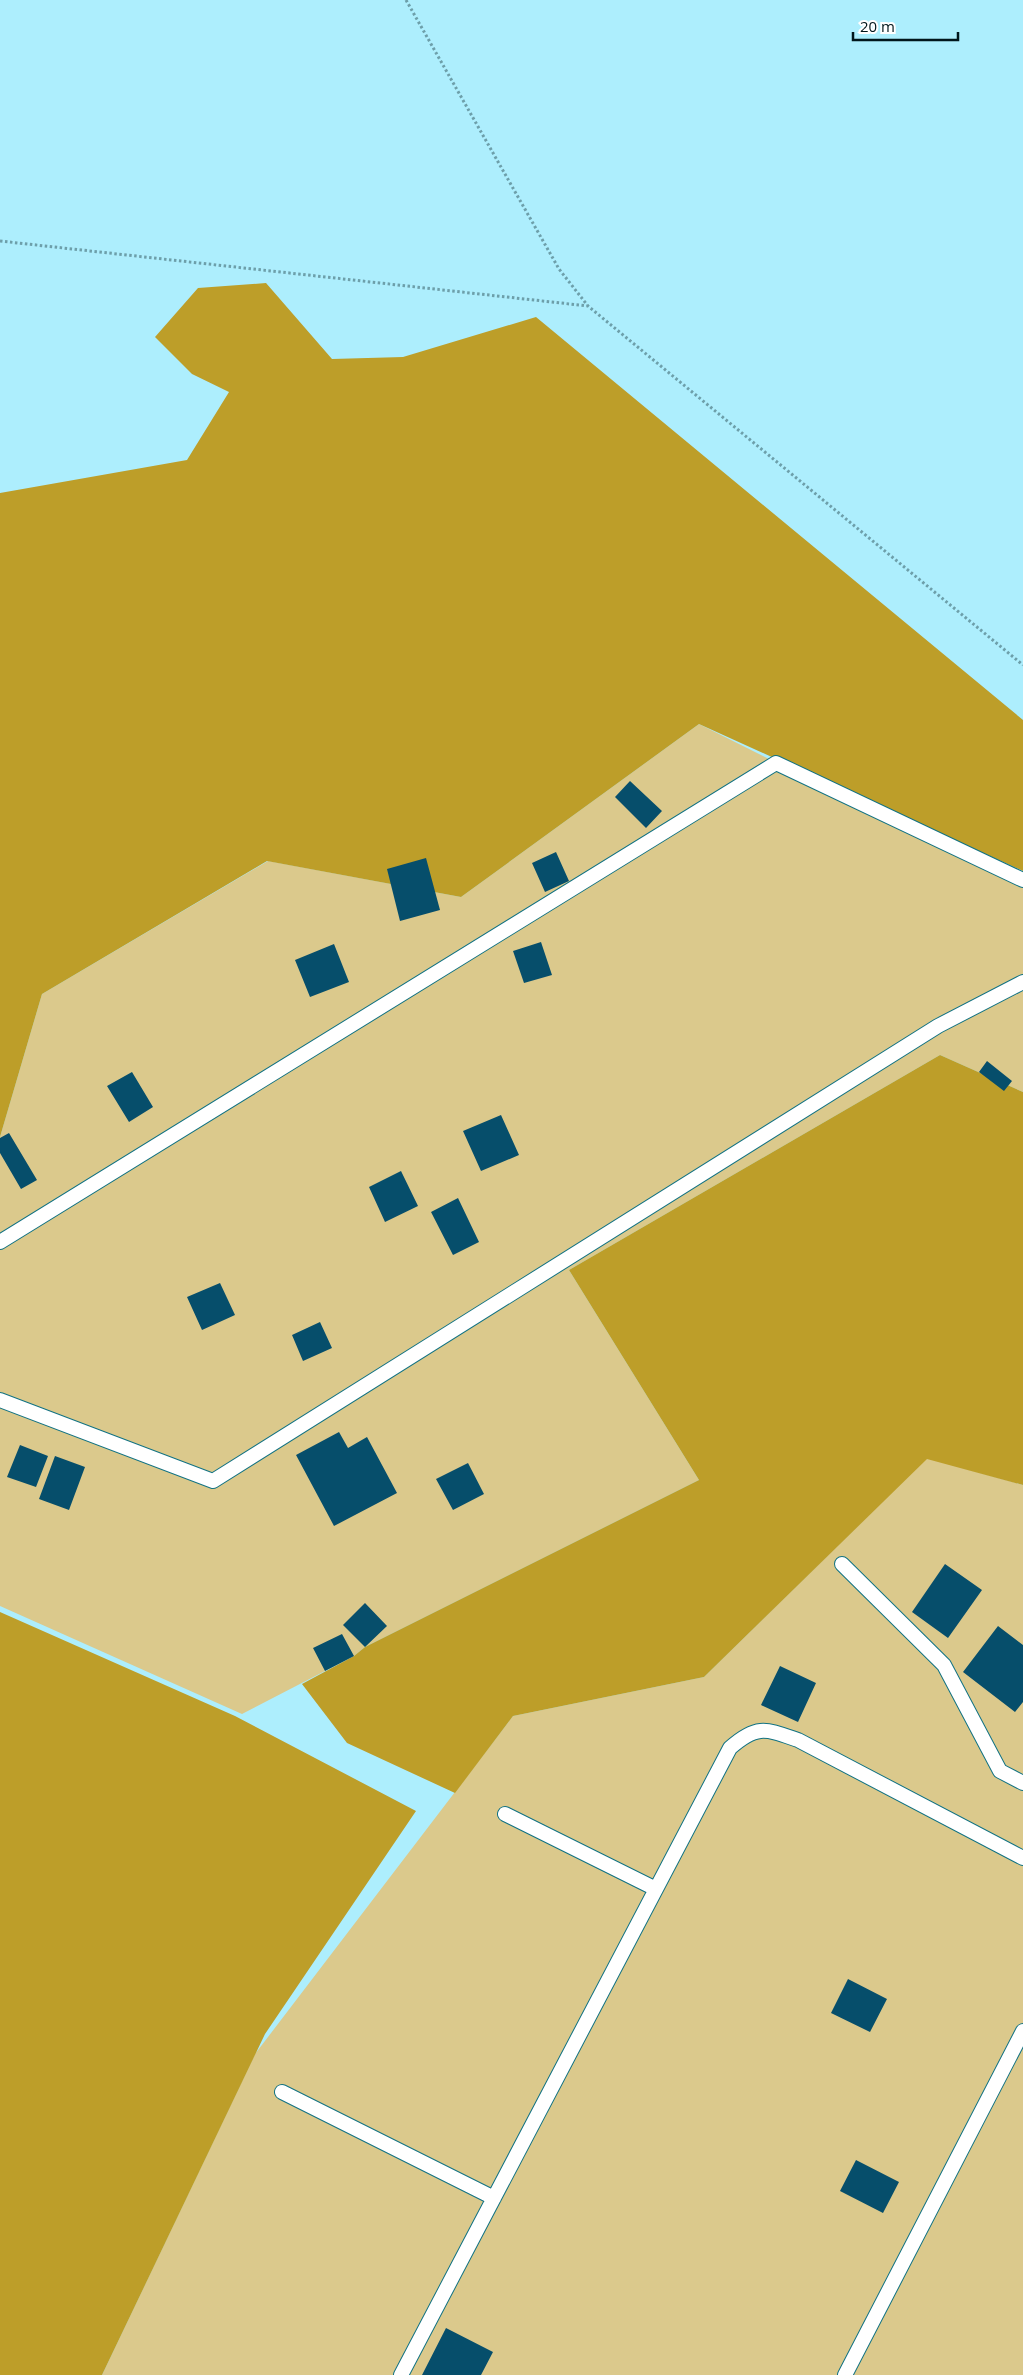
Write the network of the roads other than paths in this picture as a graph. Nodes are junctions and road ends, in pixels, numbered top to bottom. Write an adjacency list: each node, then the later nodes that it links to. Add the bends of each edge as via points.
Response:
1 (1023, 880): 3 (lane, via 776,763)
2 (1023, 982): 4 (lane, via 938,1026 214,1481)
3 (0, 1242)
4 (0, 1400)
5 (842, 1564): 6 (lane, via 944,1665 1000,1771)
6 (1023, 1783)
7 (505, 1814): 9 (lane)
8 (1023, 1858): 9 (lane, via 798,1740 767,1730 745,1734 730,1748)
9 (656, 1889): 12 (lane)
10 (1023, 2031): 14 (lane)
11 (282, 2092): 12 (lane)
12 (494, 2198): 13 (lane)
13 (401, 2375)
14 (845, 2375)

